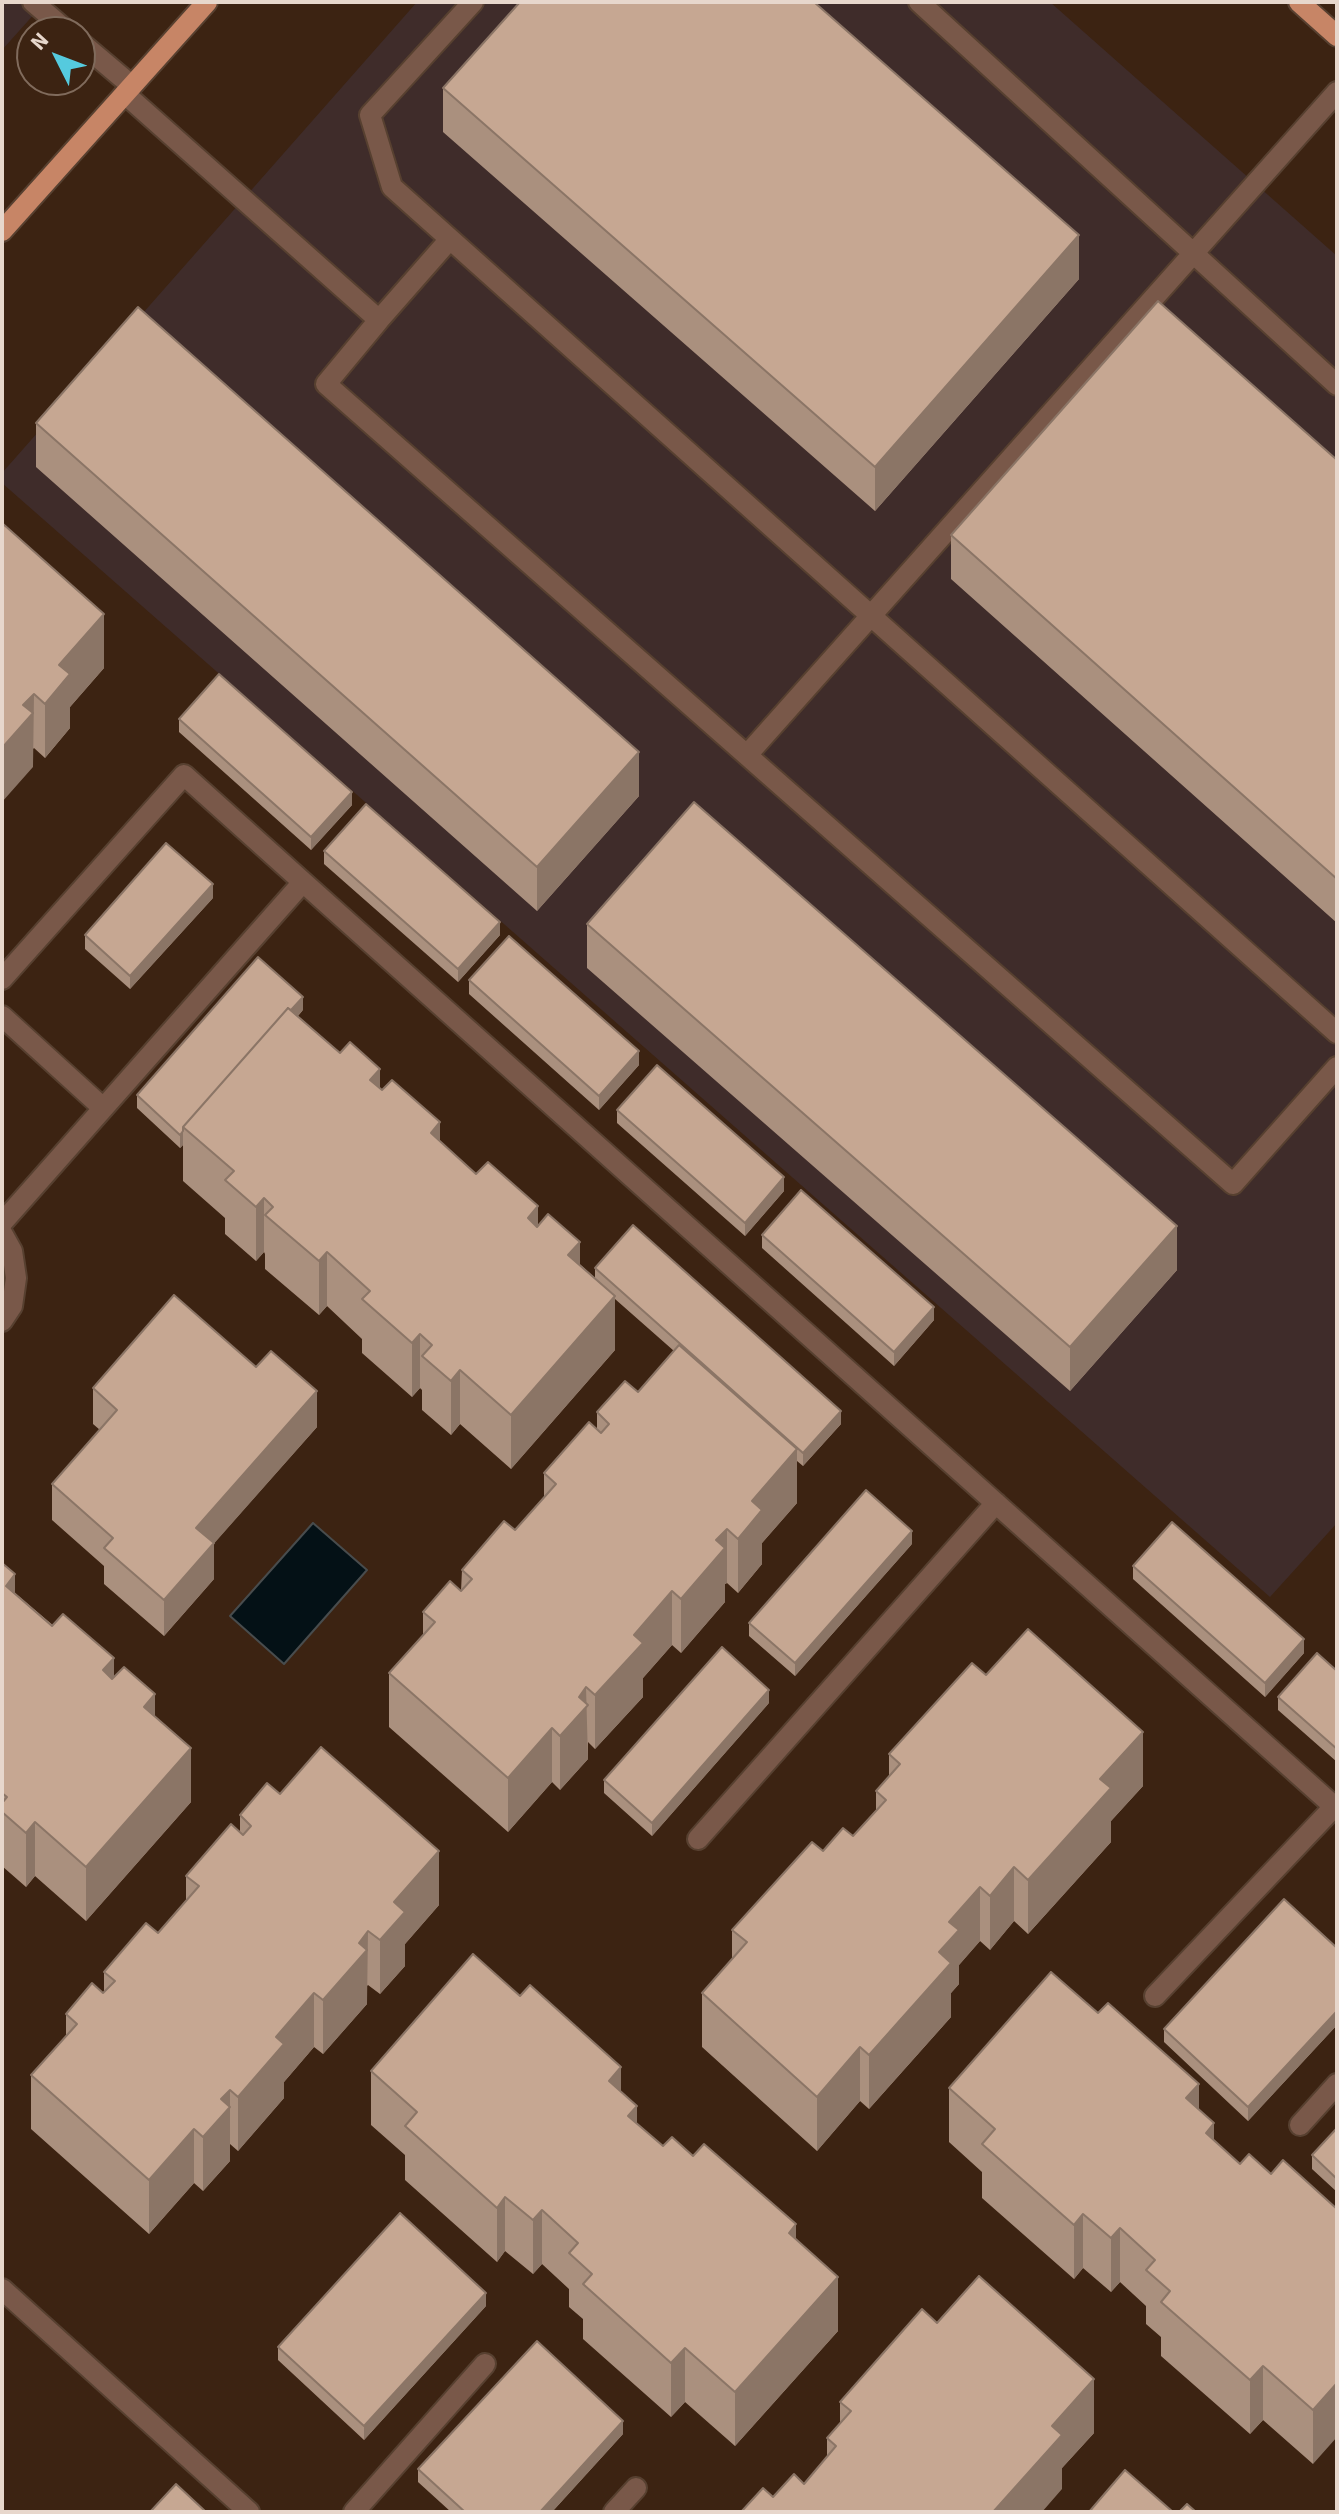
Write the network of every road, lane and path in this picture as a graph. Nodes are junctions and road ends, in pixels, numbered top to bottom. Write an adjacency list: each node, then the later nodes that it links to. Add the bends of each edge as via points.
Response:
1 (33, 2): 6 (lane)
2 (473, 2): 12 (lane, via 370,115 392,187)
3 (919, 2): 13 (lane)
4 (1299, 2): 7 (main road)
5 (205, 3): 9 (main road)
6 (49, 16)
7 (1337, 36)
8 (96, 58): 9 (lane)
9 (128, 90): 11 (main road); 14 (lane)
10 (1337, 92): 13 (lane)
11 (2, 231)
12 (450, 239): 14 (lane); 16 (lane)
13 (1194, 254): 15 (lane); 16 (lane)
14 (379, 320): 17 (lane, via 326,384)
15 (1337, 385)
16 (870, 615): 17 (lane); 21 (lane)
17 (747, 755): 22 (lane, via 1233,1184)
18 (303, 882): 19 (lane, via 184,775); 23 (lane); 27 (lane)
19 (2, 979)
20 (2, 1016): 23 (lane)
21 (1337, 1033)
22 (1337, 1067)
23 (103, 1108): 24 (lane)
24 (2, 1223)
25 (2, 1233): 26 (lane, via 12,1251 16,1278 12,1306)
26 (2, 1321)
27 (996, 1503): 28 (lane); 29 (lane)
28 (1336, 1808): 30 (lane)
29 (698, 1839)
30 (1155, 1996)
31 (1337, 2084): 32 (lane)
32 (1300, 2125)
33 (2, 2289): 36 (lane)
34 (485, 2364): 37 (lane)
35 (636, 2488): 38 (lane)
36 (249, 2512)
37 (354, 2512)
38 (614, 2512)

